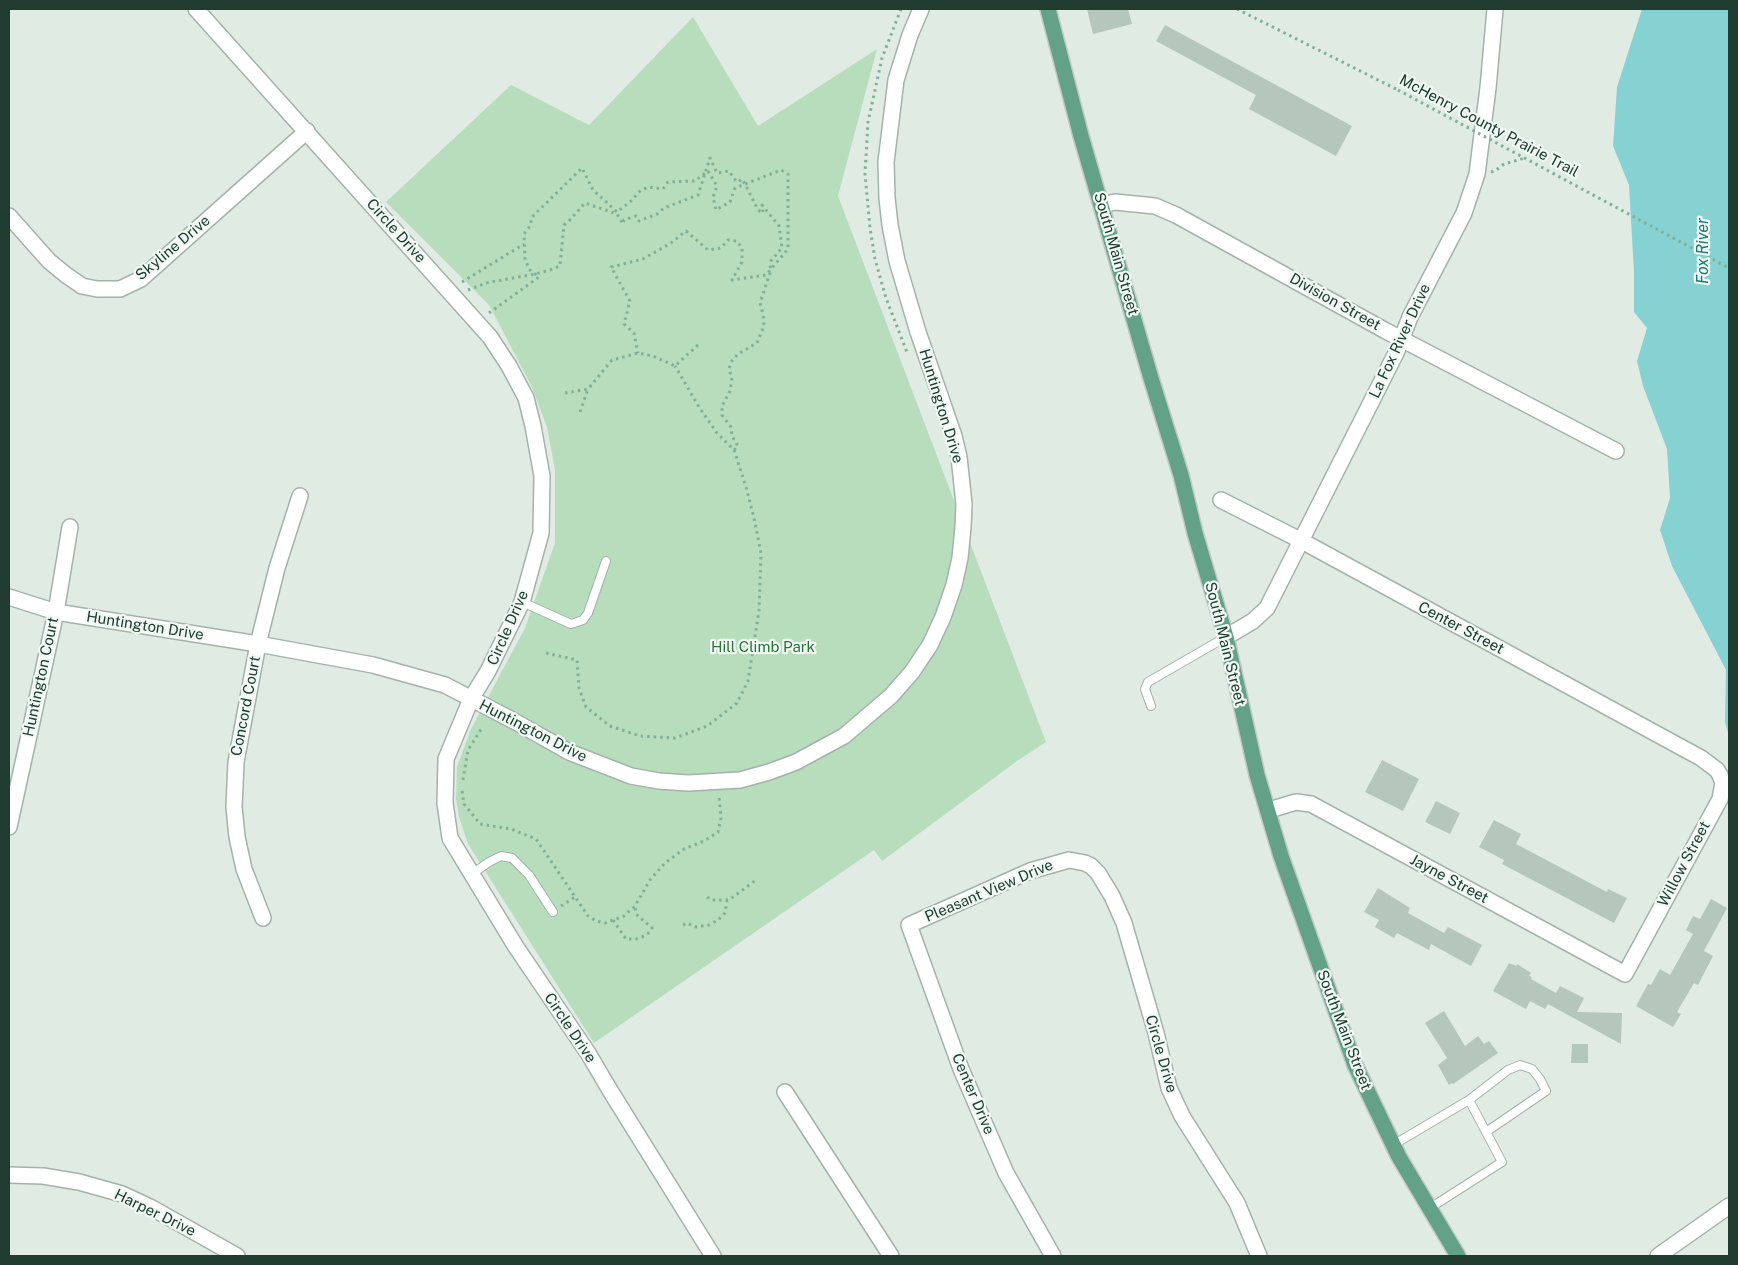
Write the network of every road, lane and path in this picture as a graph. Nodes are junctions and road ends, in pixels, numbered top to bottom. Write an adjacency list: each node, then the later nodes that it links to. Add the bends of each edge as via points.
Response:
1 (196, 9): 7 (street, Circle Drive)
2 (901, 9): 24 (path, via 882,58 868,122 865,174 875,259)
3 (921, 9): 42 (street, Huntington Drive, via 896,80 886,162 890,225 897,261 954,436 962,478 960,558 943,617 930,645 891,696 844,736 796,762 740,780 688,783 632,776 569,752)
4 (1237, 9): 8 (path, McHenry County Prairie Trail, bridge)
5 (1494, 9): 10 (street, La Fox River Drive)
6 (1048, 10): 12 (main road, South Main Street)
7 (307, 131): 13 (street, Skyline Drive, via 141,279 120,290 82,286 49,261); 37 (street, Circle Drive, via 490,337 526,398 542,476 541,533)
8 (1525, 158): 10 (path, via 1504,164 1495,171); 15 (path, McHenry County Prairie Trail, bridge)
9 (705, 173): 11 (path, via 710,158 716,173 729,172 736,181 740,179); 11 (path, via 708,172 717,186 713,197 716,210 730,202 734,188); 14 (path, via 695,181 668,182 663,189 649,187 641,190 617,212 593,190 582,168 532,217 524,234); 17 (path, via 698,194 657,214 638,220 636,216 624,220 623,224 617,214 585,202 564,225 560,266)
10 (1477, 174): 21 (street, La Fox River Drive, via 1464,213)
11 (745, 184): 16 (path, via 758,210 763,213 762,204 779,226 782,248 771,261); 16 (path, via 781,170 788,174 788,249)
12 (1102, 205): 21 (street, Division Street, via 1115,202 1155,206 1176,215); 39 (main road, South Main Street)
13 (9, 216)
14 (524, 244): 17 (path, via 525,260); 18 (path)
15 (1729, 268)
16 (770, 270): 23 (path, via 766,275 732,280 742,262 742,248 737,242 728,240 721,248 708,250 686,231 643,259 611,267 630,301 624,324 634,333); 29 (path, via 760,303 764,326 757,342 738,354 729,369 732,378 722,415 738,446)
17 (535, 274): 19 (path, via 486,283); 20 (path, via 538,277)
18 (462, 282)
19 (468, 290)
20 (488, 313)
21 (1401, 338): 30 (street, Division Street); 34 (street, La Fox River Drive, via 1396,354)
22 (699, 344): 25 (path)
23 (638, 353): 25 (path); 26 (path, via 612,360)
24 (910, 362)
25 (675, 366): 29 (path, via 717,433)
26 (588, 388): 27 (path); 28 (path)
27 (566, 392)
28 (580, 412)
29 (734, 450): 41 (path, via 761,553 758,620 748,681 737,702 707,726 675,738 640,736 610,726 586,707 579,688 577,660)
30 (1616, 451)
31 (300, 496): 40 (street, Concord Court)
32 (1221, 500): 34 (street, Center Street)
33 (70, 527): 38 (street, Huntington Court)
34 (1300, 540): 39 (street, La Fox River Drive, via 1263,613); 45 (street, Center Street)
35 (606, 561): 37 (lane, via 583,620 571,624)
36 (9, 597): 38 (street, Huntington Drive)
37 (522, 602): 42 (street, Circle Drive)
38 (56, 612): 40 (street, Huntington Drive); 48 (street, Huntington Court)
39 (1226, 637): 43 (lane, via 1148,682 1146,689); 47 (main road, South Main Street, via 1257,776)
40 (258, 644): 42 (street, Huntington Drive, via 373,665 445,685); 55 (street, Concord Court, via 236,762 234,807 244,869)
41 (546, 653)
42 (471, 699): 49 (street, Circle Drive, via 446,759 445,803 450,838)
43 (1152, 706)
44 (482, 728): 56 (path, via 468,750 461,786 464,804 480,824 511,829 536,839 588,916 596,922)
45 (1701, 758): 60 (street, Willow Street, via 1720,775 1723,783 1720,798)
46 (718, 796): 53 (path, via 721,818 718,832 665,862)
47 (1268, 810): 60 (street, Jayne Street, via 1296,802 1311,804); 64 (main road, South Main Street, via 1355,1065)
48 (9, 827)
49 (472, 874): 54 (lane, via 501,856 512,858 529,875); 69 (street, Circle Drive, via 516,947 588,1053)
50 (756, 880): 52 (path)
51 (706, 897): 52 (path)
52 (727, 900): 58 (path, via 725,912 709,925)
53 (635, 906): 56 (path, via 624,916); 56 (path, via 636,914 652,928 650,932 636,939 626,939)
54 (553, 912)
55 (262, 918)
56 (613, 920)
57 (1124, 923): 59 (street, Pleasant View Drive, via 1098,872 1085,862 1069,860 1030,871); 72 (street, Circle Drive, via 1169,1088 1182,1116 1237,1203)
58 (683, 924)
59 (909, 925): 71 (street, Center Drive, via 961,1069 1006,1173)
60 (1625, 974)
61 (785, 1092): 70 (street)
62 (1469, 1100): 63 (lane); 63 (lane, via 1508,1070 1520,1065 1532,1069 1540,1079 1546,1091); 64 (lane)
63 (1486, 1132): 67 (lane, via 1502,1162)
64 (1393, 1145): 67 (main road, South Main Street)
65 (9, 1176): 68 (street, Harper Drive, via 43,1176 122,1194)
66 (1729, 1206): 74 (street)
67 (1430, 1208): 73 (main road, South Main Street)
68 (236, 1256)
69 (713, 1256)
70 (892, 1256)
71 (1053, 1256)
72 (1259, 1256)
73 (1458, 1256)
74 (1658, 1256)

